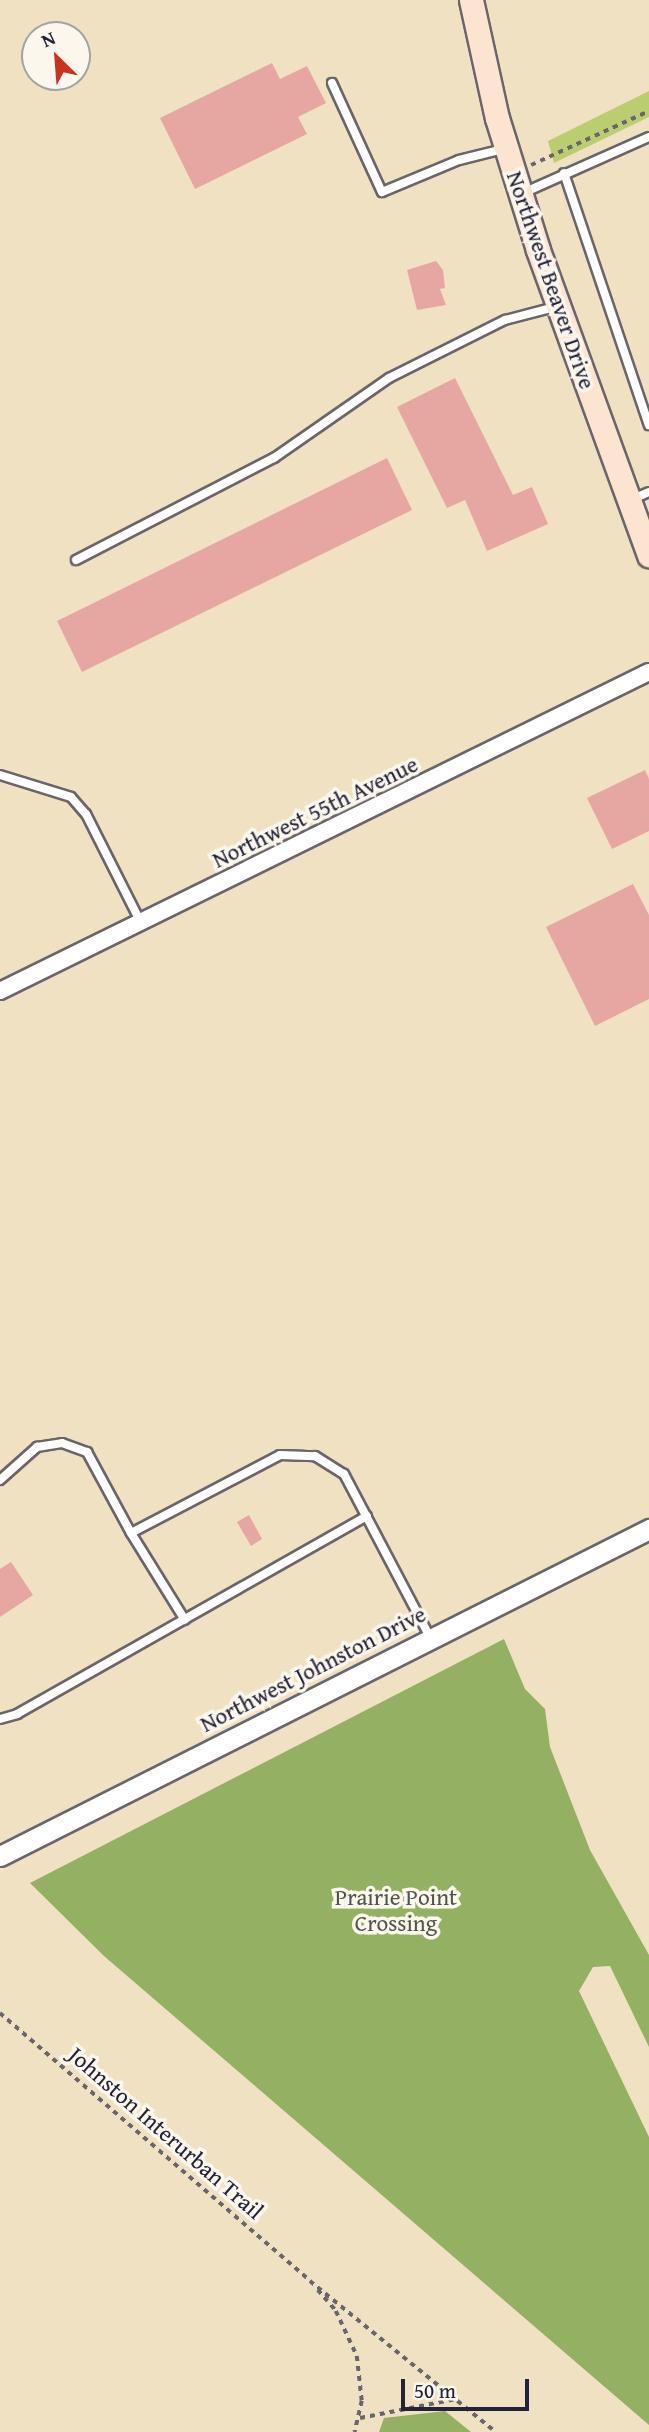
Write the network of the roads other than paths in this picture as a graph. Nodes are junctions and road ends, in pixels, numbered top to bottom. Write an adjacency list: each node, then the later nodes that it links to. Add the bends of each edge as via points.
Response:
1 (471, 0): 4 (main road, Northwest Beaver Drive)
2 (332, 83): 4 (lane, via 382,192 459,160)
3 (649, 137): 5 (lane)
4 (506, 149): 6 (main road, Northwest Beaver Drive)
5 (564, 173): 6 (lane); 8 (lane)
6 (517, 183): 7 (main road, Northwest Beaver Drive)
7 (558, 306): 9 (main road, Northwest Beaver Drive); 11 (lane, via 505,320 389,378 274,458)
8 (649, 425)
9 (639, 496): 10 (main road, Northwest Beaver Drive)
10 (649, 555)
11 (76, 560)
12 (649, 672): 14 (street, Northwest 55th Avenue)
13 (0, 775): 14 (lane, via 71,797 86,814)
14 (141, 923): 15 (street, Northwest 55th Avenue)
15 (0, 991)
16 (0, 1480): 19 (lane, via 37,1447 62,1443 87,1452)
17 (367, 1516): 19 (lane, via 344,1474 315,1456 280,1455); 20 (lane); 21 (lane)
18 (649, 1529): 21 (street, Northwest Johnston Drive)
19 (131, 1533): 20 (lane)
20 (185, 1620): 22 (lane, via 17,1714)
21 (430, 1637): 23 (street, Northwest Johnston Drive)
22 (0, 1719)
23 (0, 1856)

